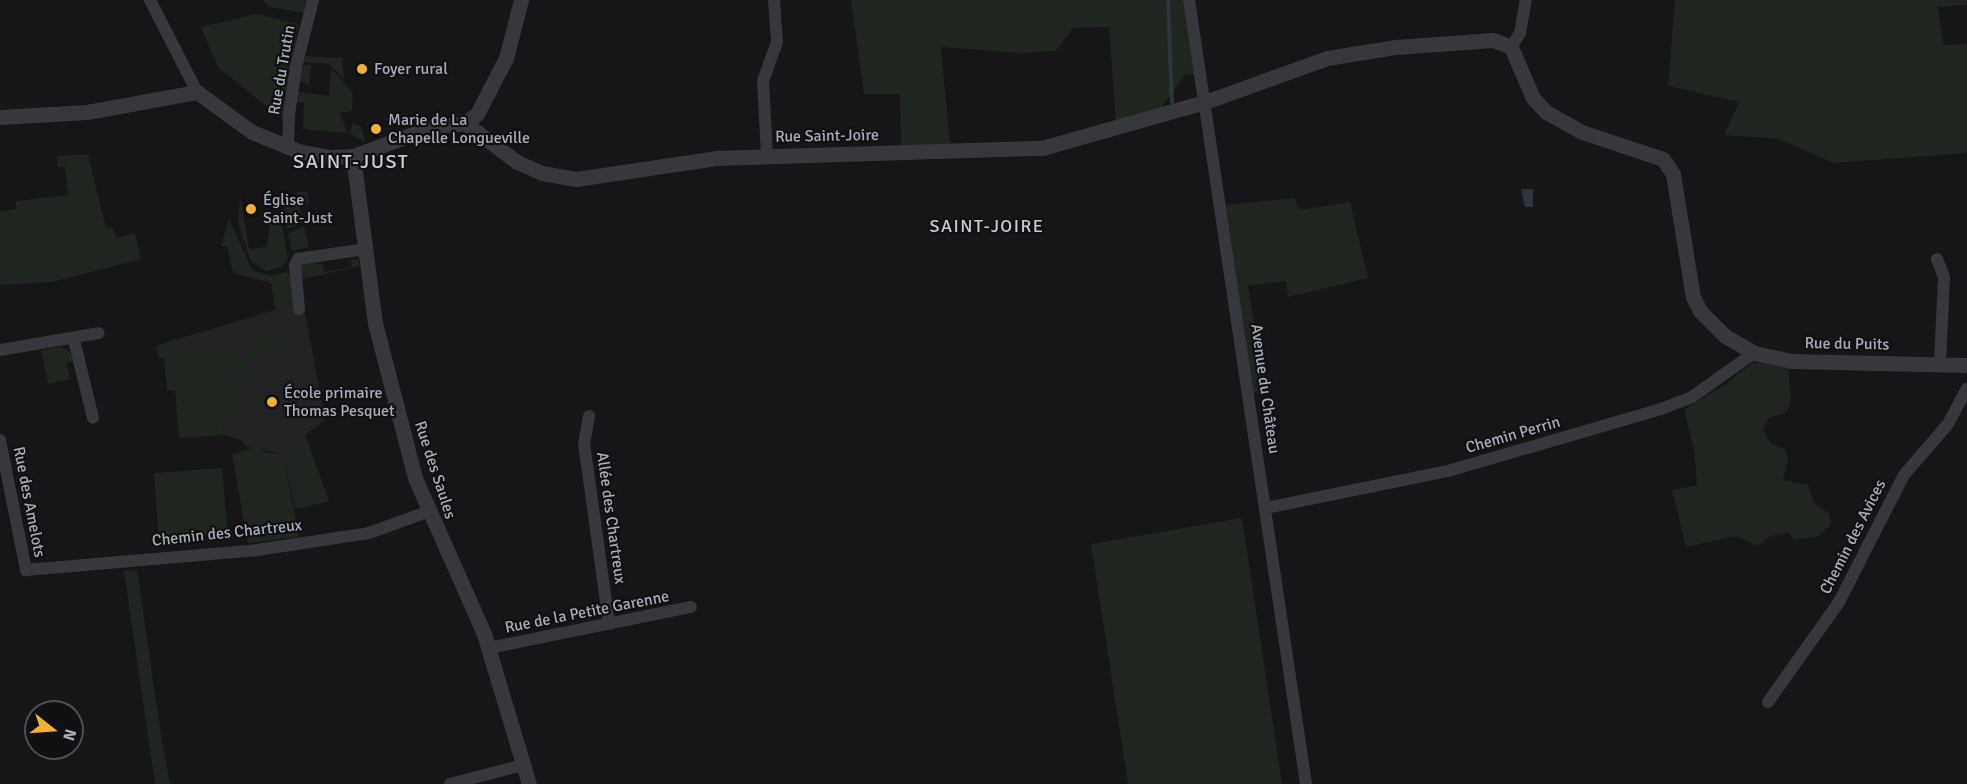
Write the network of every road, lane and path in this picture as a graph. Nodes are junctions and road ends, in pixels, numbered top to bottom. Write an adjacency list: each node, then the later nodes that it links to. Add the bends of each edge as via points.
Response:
1 (150, 0): 8 (street)
2 (313, 0): 12 (street, Rue du Trutin, via 296,68)
3 (521, 0): 11 (street, via 506,58 477,114)
4 (774, 0): 13 (street, via 777,42 763,81)
5 (1189, 0): 9 (street, Avenue du Château)
6 (1526, 0): 7 (street, via 1520,33)
7 (1511, 47): 9 (street, Rue Saint-Joire, via 1493,40 1396,47 1327,58 1287,69); 21 (street, via 1528,90 1546,112 1582,132 1663,159 1673,174 1693,297 1711,323)
8 (197, 92): 10 (street, via 87,112); 12 (street, via 245,128)
9 (1204, 102): 13 (street, Rue Saint-Joire, via 1042,148); 29 (street, Avenue du Château)
10 (0, 117)
11 (465, 123): 13 (street, Rue Saint-Joire, via 517,162 542,173 576,179 668,163); 14 (street, via 432,127)
12 (288, 147): 14 (street, via 328,157)
13 (767, 155)
14 (353, 156): 15 (street, Rue des Saules)
15 (366, 249): 17 (street, via 298,260 295,265); 30 (street, Rue des Saules, via 384,362)
16 (1937, 259): 22 (street, via 1944,277)
17 (299, 309)
18 (99, 333): 19 (street)
19 (74, 340): 20 (street); 26 (street)
20 (0, 350)
21 (1754, 354): 22 (street, Rue du Puits, via 1792,361); 29 (street, Chemin Perrin, via 1692,397 1661,409 1448,471)
22 (1940, 363): 23 (street, Rue du Puits)
23 (1967, 365)
24 (1967, 389): 35 (street, Chemin des Avices, via 1948,423 1904,475 1839,602)
25 (589, 416): 33 (street, Allée des Chartreux, via 584,443)
26 (93, 418)
27 (0, 440): 28 (street, Rue des Amelots)
28 (5, 489): 31 (street, Rue des Amelots)
29 (1266, 508): 39 (street, Avenue du Château)
30 (427, 512): 31 (street, Chemin des Chartreux, via 369,532 258,550); 34 (street, Rue des Saules)
31 (26, 570)
32 (691, 607): 33 (street, Rue de la Petite Garenne)
33 (609, 624): 34 (street, Rue de la Petite Garenne)
34 (489, 648): 36 (street, Rue des Saules)
35 (1768, 702)
36 (523, 765): 37 (street); 38 (street, Rue des Saules)
37 (450, 784)
38 (529, 784)
39 (1306, 784)

